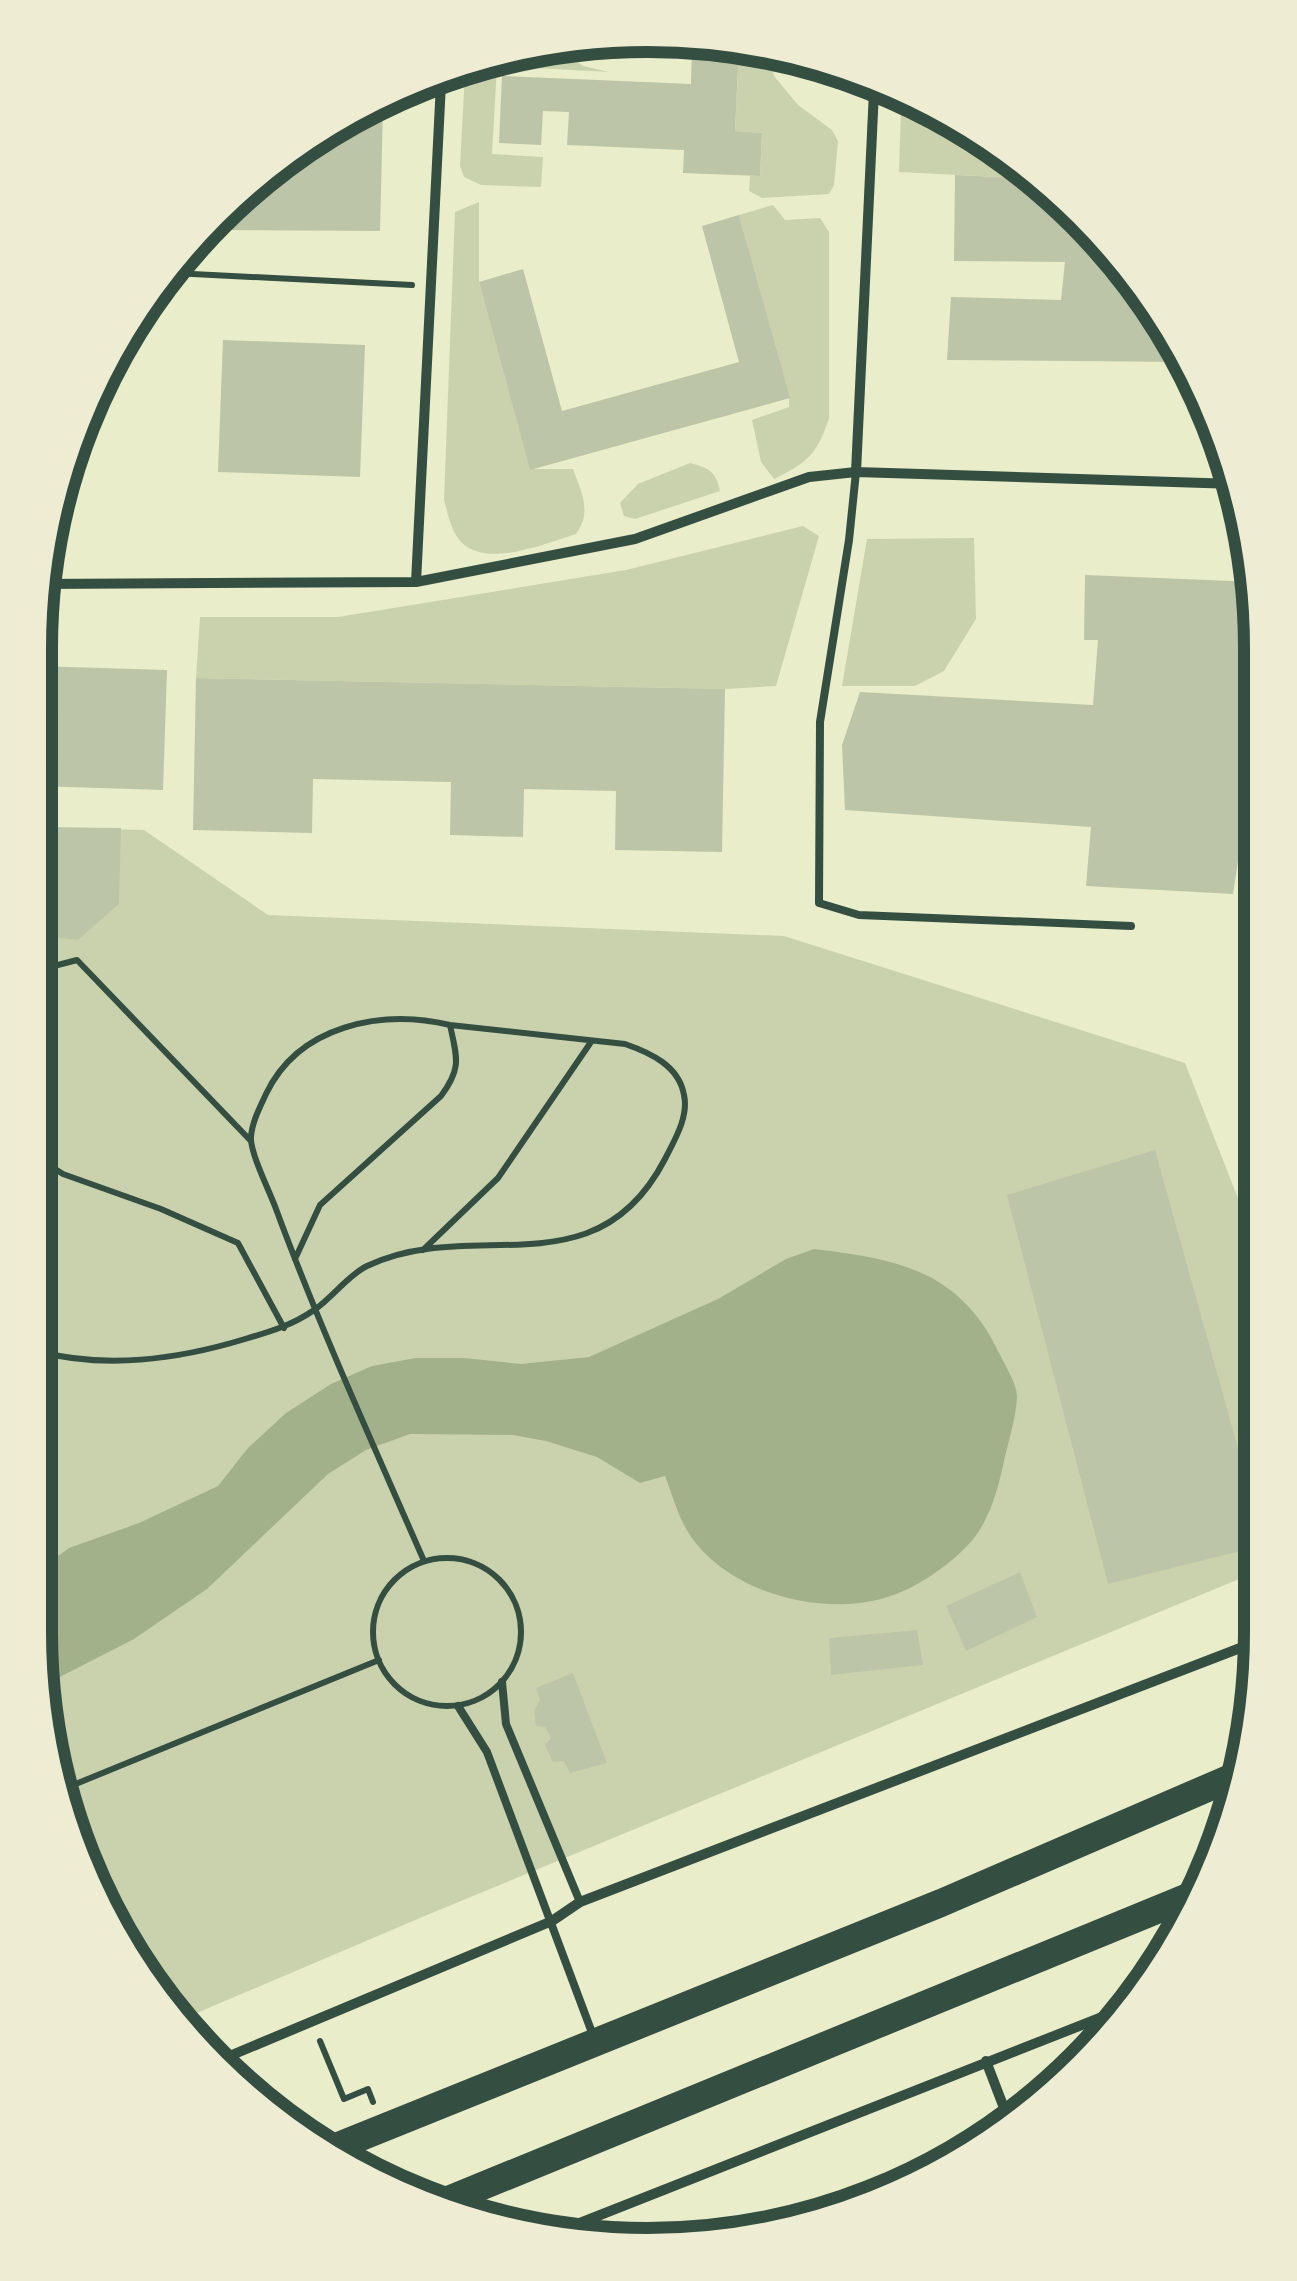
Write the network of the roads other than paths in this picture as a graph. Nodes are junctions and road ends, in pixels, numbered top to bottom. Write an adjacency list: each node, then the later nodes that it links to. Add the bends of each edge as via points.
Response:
1 (441, 90): 5 (street)
2 (874, 97): 3 (street)
3 (856, 472): 4 (street); 5 (street, via 809,477 635,539); 7 (lane, via 820,722 819,903 859,915)
4 (1221, 484)
5 (416, 582): 6 (street)
6 (57, 584)
7 (1131, 926)
8 (1244, 1647): 13 (street)
9 (502, 1682): 13 (lane, via 506,1724)
10 (458, 1706): 14 (lane, via 486,1752)
11 (1226, 1780): 16 (highway)
12 (1181, 1900): 21 (highway)
13 (580, 1902): 14 (street)
14 (552, 1921): 16 (lane); 17 (street)
15 (1104, 2016): 18 (street)
16 (595, 2042): 20 (highway)
17 (229, 2056)
18 (986, 2061): 19 (street); 22 (street)
19 (1005, 2110)
20 (343, 2144)
21 (456, 2197)
22 (578, 2224)

